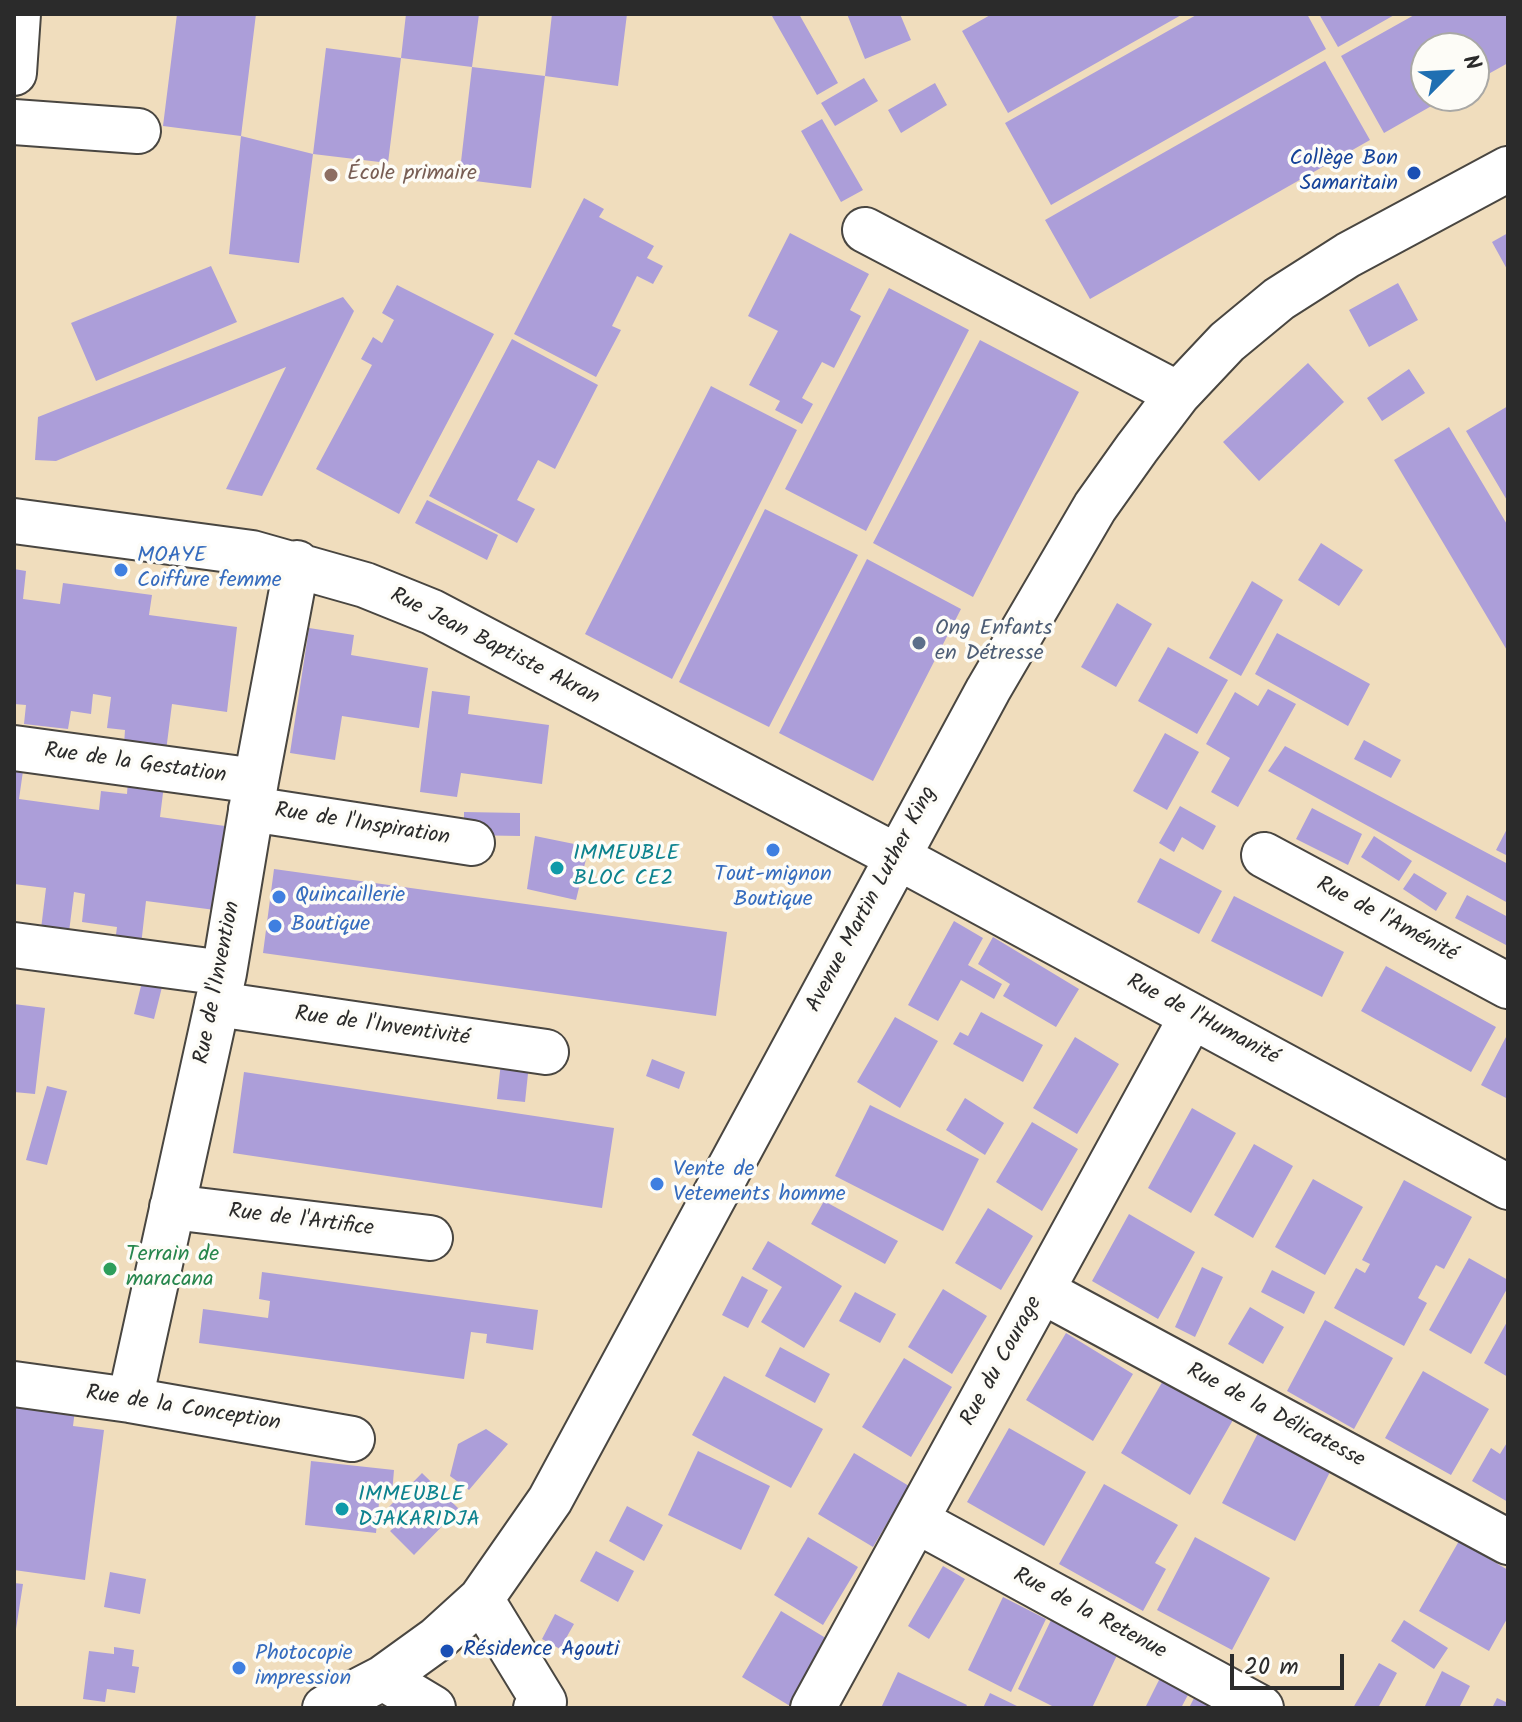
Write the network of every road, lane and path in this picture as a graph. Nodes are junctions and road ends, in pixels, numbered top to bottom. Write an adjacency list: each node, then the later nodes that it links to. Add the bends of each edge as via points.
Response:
1 (18, 14): 2 (street)
2 (14, 73)
3 (14, 122): 4 (street)
4 (138, 131)
5 (1508, 169): 7 (street, Avenue Martin Luther King, via 1348,255 1279,299 1227,342)
6 (865, 230): 7 (street)
7 (1178, 394): 14 (street, Avenue Martin Luther King, via 1095,507)
8 (14, 521): 9 (street, Rue Jean Baptiste Akran)
9 (297, 563): 11 (street, Rue de l'Invention); 14 (street, Rue Jean Baptiste Akran, via 432,612)
10 (14, 748): 11 (street, Rue de la Gestation)
11 (253, 795): 12 (street, Rue de l'Inspiration); 17 (street, Rue de l'Invention)
12 (472, 843)
13 (1264, 855): 16 (street, Rue de l'Aménité)
14 (896, 856): 18 (street, Rue de l'Humanité); 29 (street, Avenue Martin Luther King, via 550,1500)
15 (14, 945): 17 (street, Rue de l'Inventivité)
16 (1508, 986)
17 (220, 988): 19 (street, Rue de l'Inventivité); 21 (street, Rue de l'Invention)
18 (1192, 1016): 20 (street, Rue de l'Humanité); 23 (street, Rue du Courage)
19 (546, 1052)
20 (1508, 1187)
21 (172, 1207): 22 (street, Rue de l'Artifice); 25 (street, Rue de l'Invention)
22 (430, 1238)
23 (1042, 1291): 27 (street, Rue du Courage); 28 (street, Rue de la Délicatesse)
24 (14, 1384): 25 (street, Rue de la Conception)
25 (130, 1400): 26 (street, Rue de la Conception)
26 (352, 1439)
27 (917, 1521): 34 (street, Rue du Courage); 35 (street, Rue de la Retenue)
28 (1508, 1542)
29 (481, 1599): 30 (street, Avenue Martin Luther King); 33 (street, via 544,1702)
30 (383, 1678): 31 (street, Avenue Martin Luther King); 32 (street)
31 (325, 1708)
32 (433, 1708)
33 (536, 1708)
34 (813, 1708)
35 (1261, 1708)

